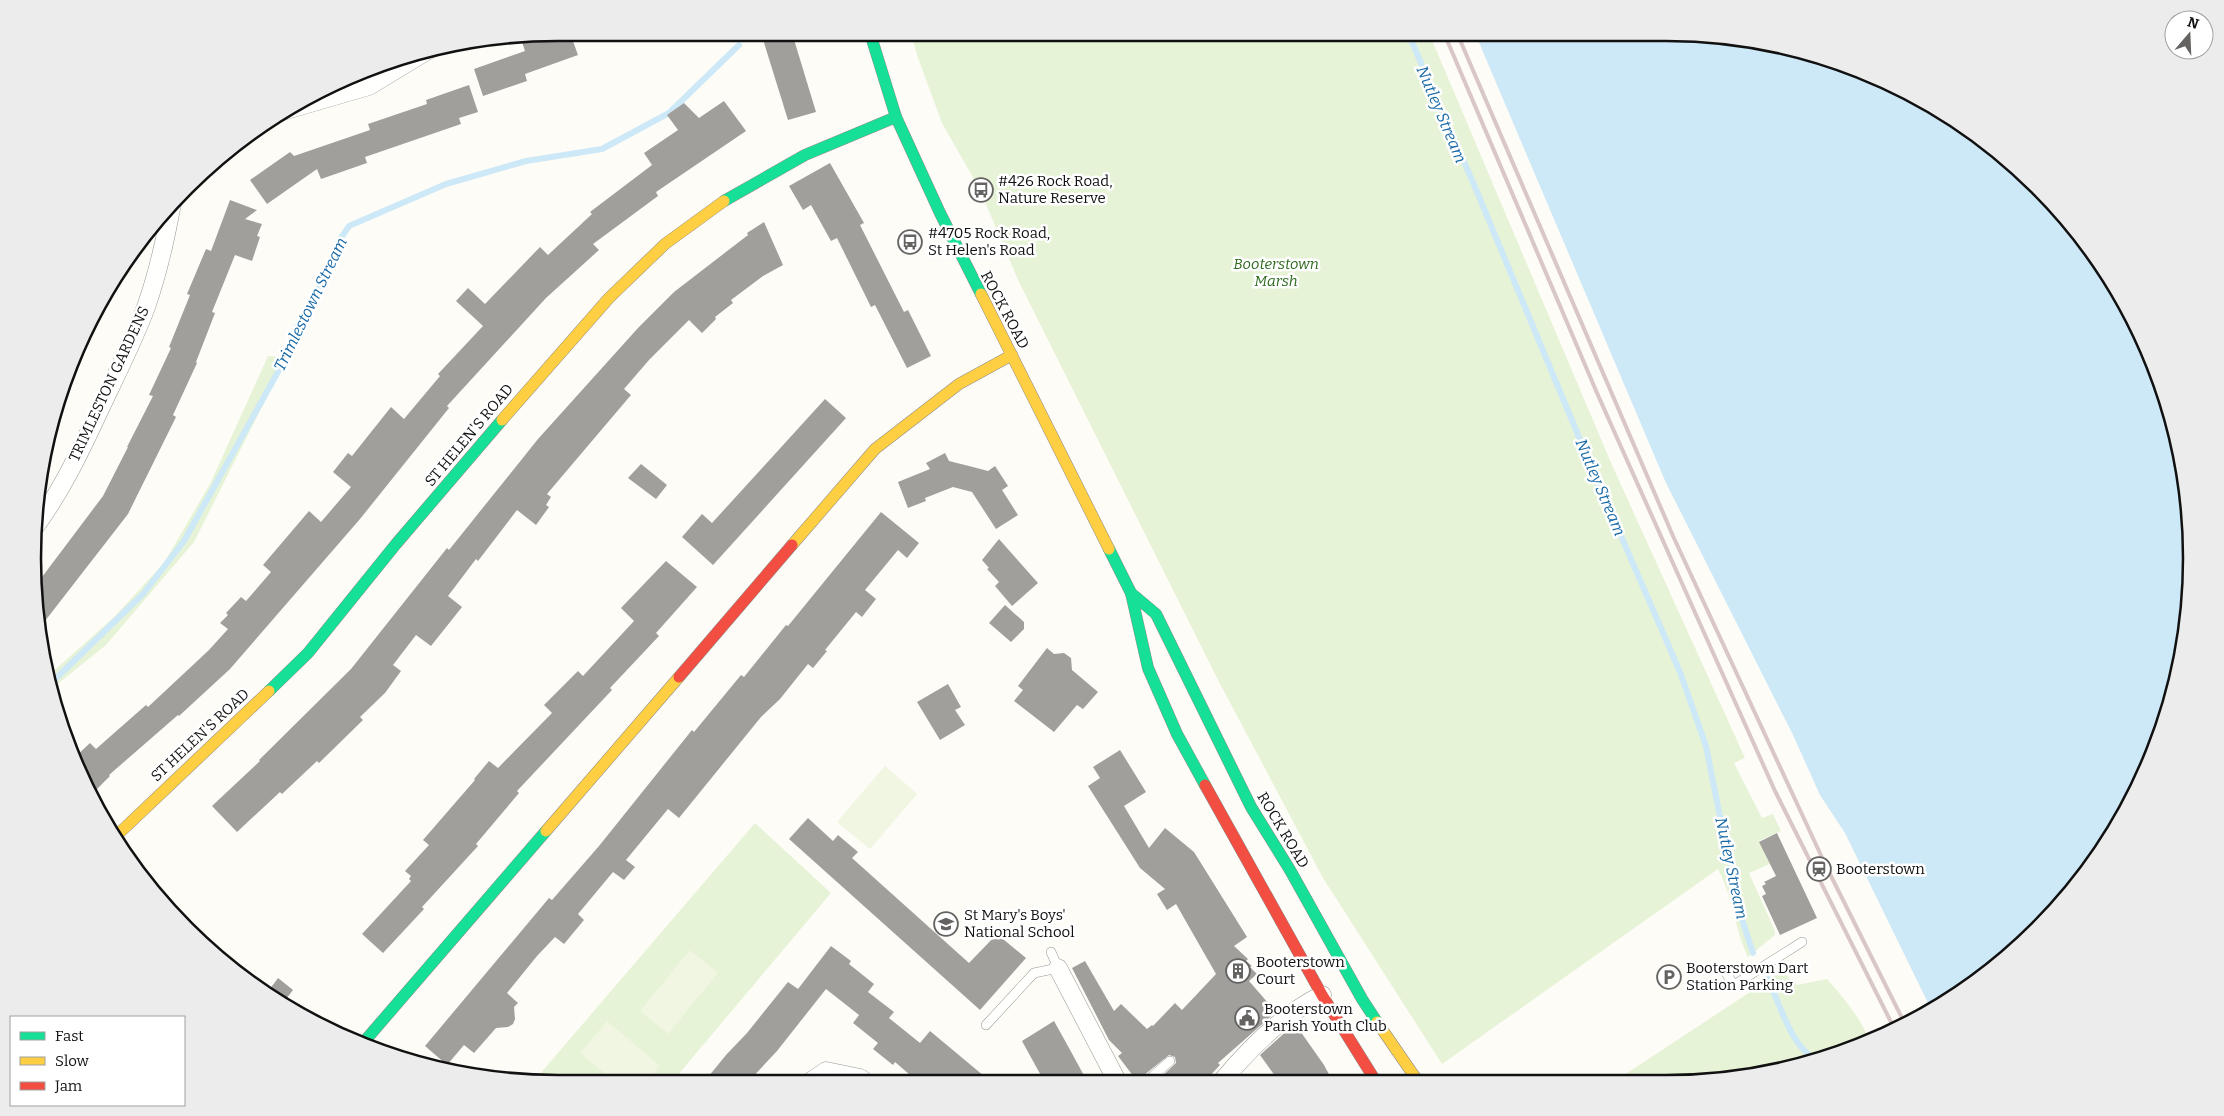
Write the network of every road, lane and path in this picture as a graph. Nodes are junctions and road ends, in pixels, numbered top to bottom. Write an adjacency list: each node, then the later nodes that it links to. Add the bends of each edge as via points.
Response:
1 (872, 41): 4 (street, ROCK ROAD)
2 (402, 66): 3 (street, via 369,86)
3 (321, 99)
4 (896, 117): 6 (street, ROCK ROAD, via 940,213); 9 (street, ST HELEN'S ROAD, via 805,155 732,196 665,244 609,298 548,366 308,653)
5 (169, 217): 7 (street, TRIMLESTON GARDENS, via 146,306 131,343 85,440)
6 (1012, 355): 8 (street, ROCK ROAD); 16 (street, via 959,384 876,449)
7 (43, 515)
8 (1131, 593): 14 (street, ROCK ROAD, via 1148,668 1177,734); 24 (street, ROCK ROAD, via 1156,614 1251,807 1362,999)
9 (120, 832)
10 (1802, 942): 13 (lane, via 1734,985)
11 (1051, 952): 12 (lane)
12 (1058, 968): 15 (lane, via 1034,973); 20 (street)
13 (1726, 973)
14 (1322, 995): 22 (street, via 1306,1003 1256,1044); 23 (street, ROCK ROAD)
15 (986, 1025)
16 (367, 1038)
17 (1170, 1060): 21 (lane)
18 (820, 1075): 19 (street, via 826,1071)
19 (845, 1075)
20 (1114, 1075)
21 (1154, 1075)
22 (1228, 1075)
23 (1372, 1075)
24 (1413, 1075)

